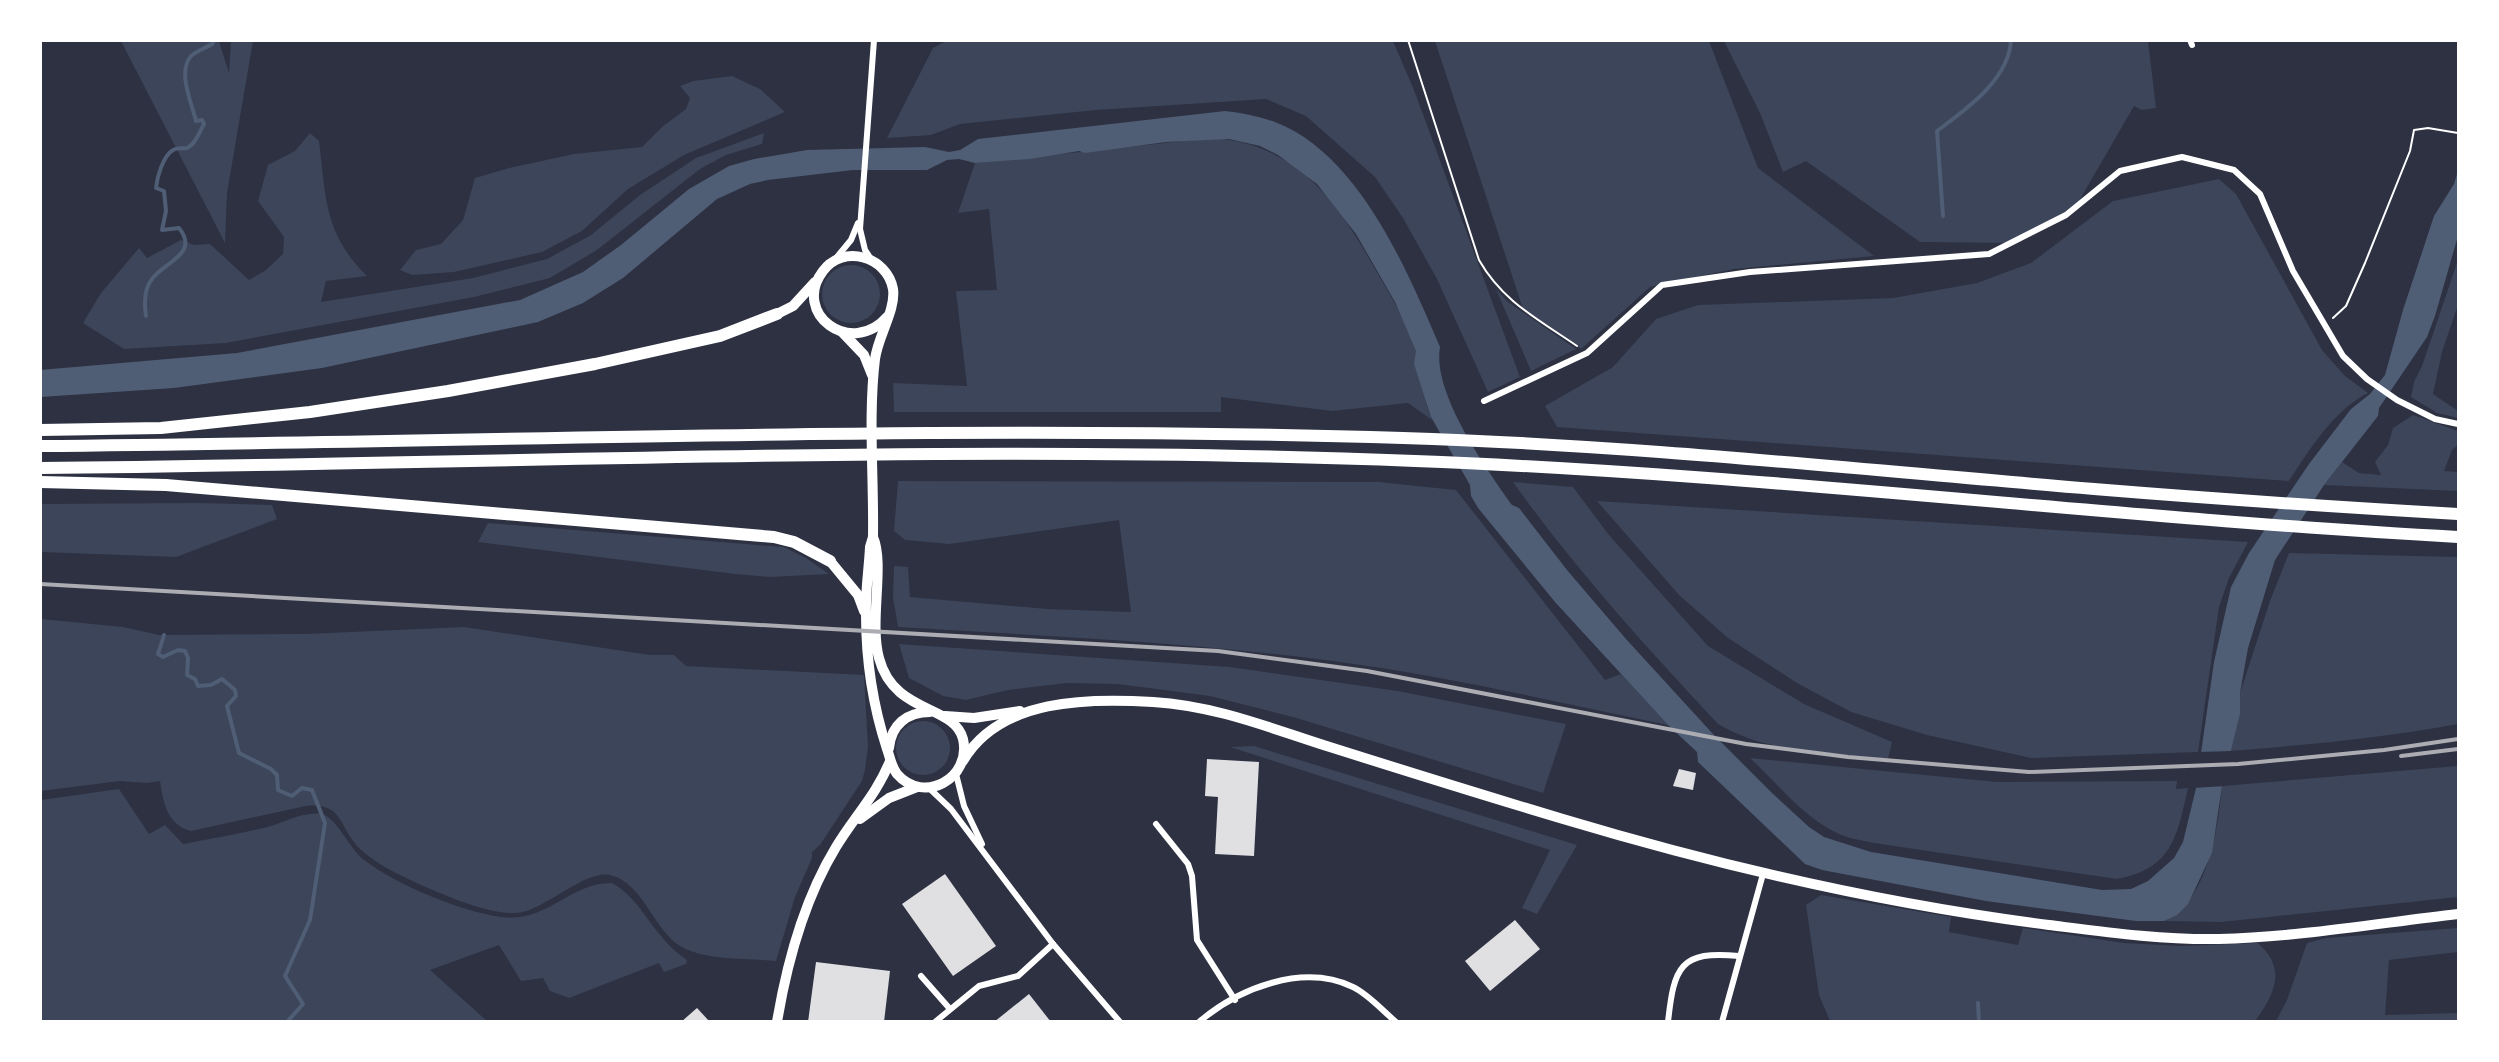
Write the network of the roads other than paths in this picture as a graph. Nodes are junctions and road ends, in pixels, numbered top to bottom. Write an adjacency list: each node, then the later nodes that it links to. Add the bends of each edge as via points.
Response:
1 (874, 40): 2 (street)
2 (860, 217): 3 (street, via 862,241); 4 (street, via 851,240)
3 (871, 260): 4 (main road, via 853,256); 7 (main road, via 883,269 892,286)
4 (832, 263): 5 (main road)
5 (818, 279): 6 (main road, via 793,306); 8 (main road, via 814,292 816,306 831,328)
6 (777, 314): 12 (highway, via 720,336 448,391 310,412 161,428)
7 (888, 316): 8 (main road, via 868,332); 9 (main road, via 878,341)
8 (843, 333): 9 (main road, via 864,355)
9 (873, 378): 17 (main road)
10 (1484, 401): 11 (street, via 1587,353 1662,285 1750,272 1989,254 2066,215 2121,171 2182,157 2234,170 2260,194 2293,271 2343,356 2397,400 2435,419)
11 (2458, 424)
12 (40, 430)
13 (40, 446): 16 (highway, via 984,433 1167,432 1406,438 1597,447)
14 (40, 468): 18 (highway, via 947,456 1419,461 1601,470)
15 (40, 482): 19 (highway, via 166,485 762,536 794,542)
16 (2458, 514)
17 (873, 537): 20 (main road); 22 (main road, via 877,554 874,626 883,671 898,692)
18 (2458, 537)
19 (830, 561): 20 (main road, via 858,595)
20 (866, 615): 24 (main road, via 870,673)
21 (1041, 708): 23 (main road, via 974,718); 25 (main road, via 990,729 973,744); 31 (main road, via 1117,700 1228,712 1566,820)
22 (932, 712): 23 (main road); 24 (main road, via 920,712 900,722 890,740)
23 (945, 716): 25 (main road, via 962,735)
24 (889, 756): 27 (main road, via 905,781); 28 (main road, via 884,778)
25 (963, 761): 26 (main road)
26 (956, 774): 27 (main road, via 948,781); 30 (street, via 964,806)
27 (923, 787): 28 (main road, via 889,798); 30 (street, via 951,809)
28 (855, 822): 38 (main road, via 837,845 805,915)
29 (1156, 824): 36 (street, via 1188,864 1197,940)
30 (987, 855): 33 (street)
31 (1763, 874): 32 (main road, via 1864,897 2160,938 2284,936); 34 (street)
32 (2458, 914)
33 (1053, 944): 37 (street, via 1018,976 979,986); 40 (street)
34 (1739, 956): 43 (street, via 1709,953 1690,960 1677,974); 44 (street)
35 (921, 976): 37 (street)
36 (1235, 1000): 41 (street); 42 (street, via 1255,988 1287,978 1325,979 1354,987)
37 (950, 1010): 39 (street)
38 (777, 1022)
39 (935, 1022)
40 (1120, 1022)
41 (1199, 1022)
42 (1396, 1022)
43 (1668, 1022)
44 (1722, 1022)

